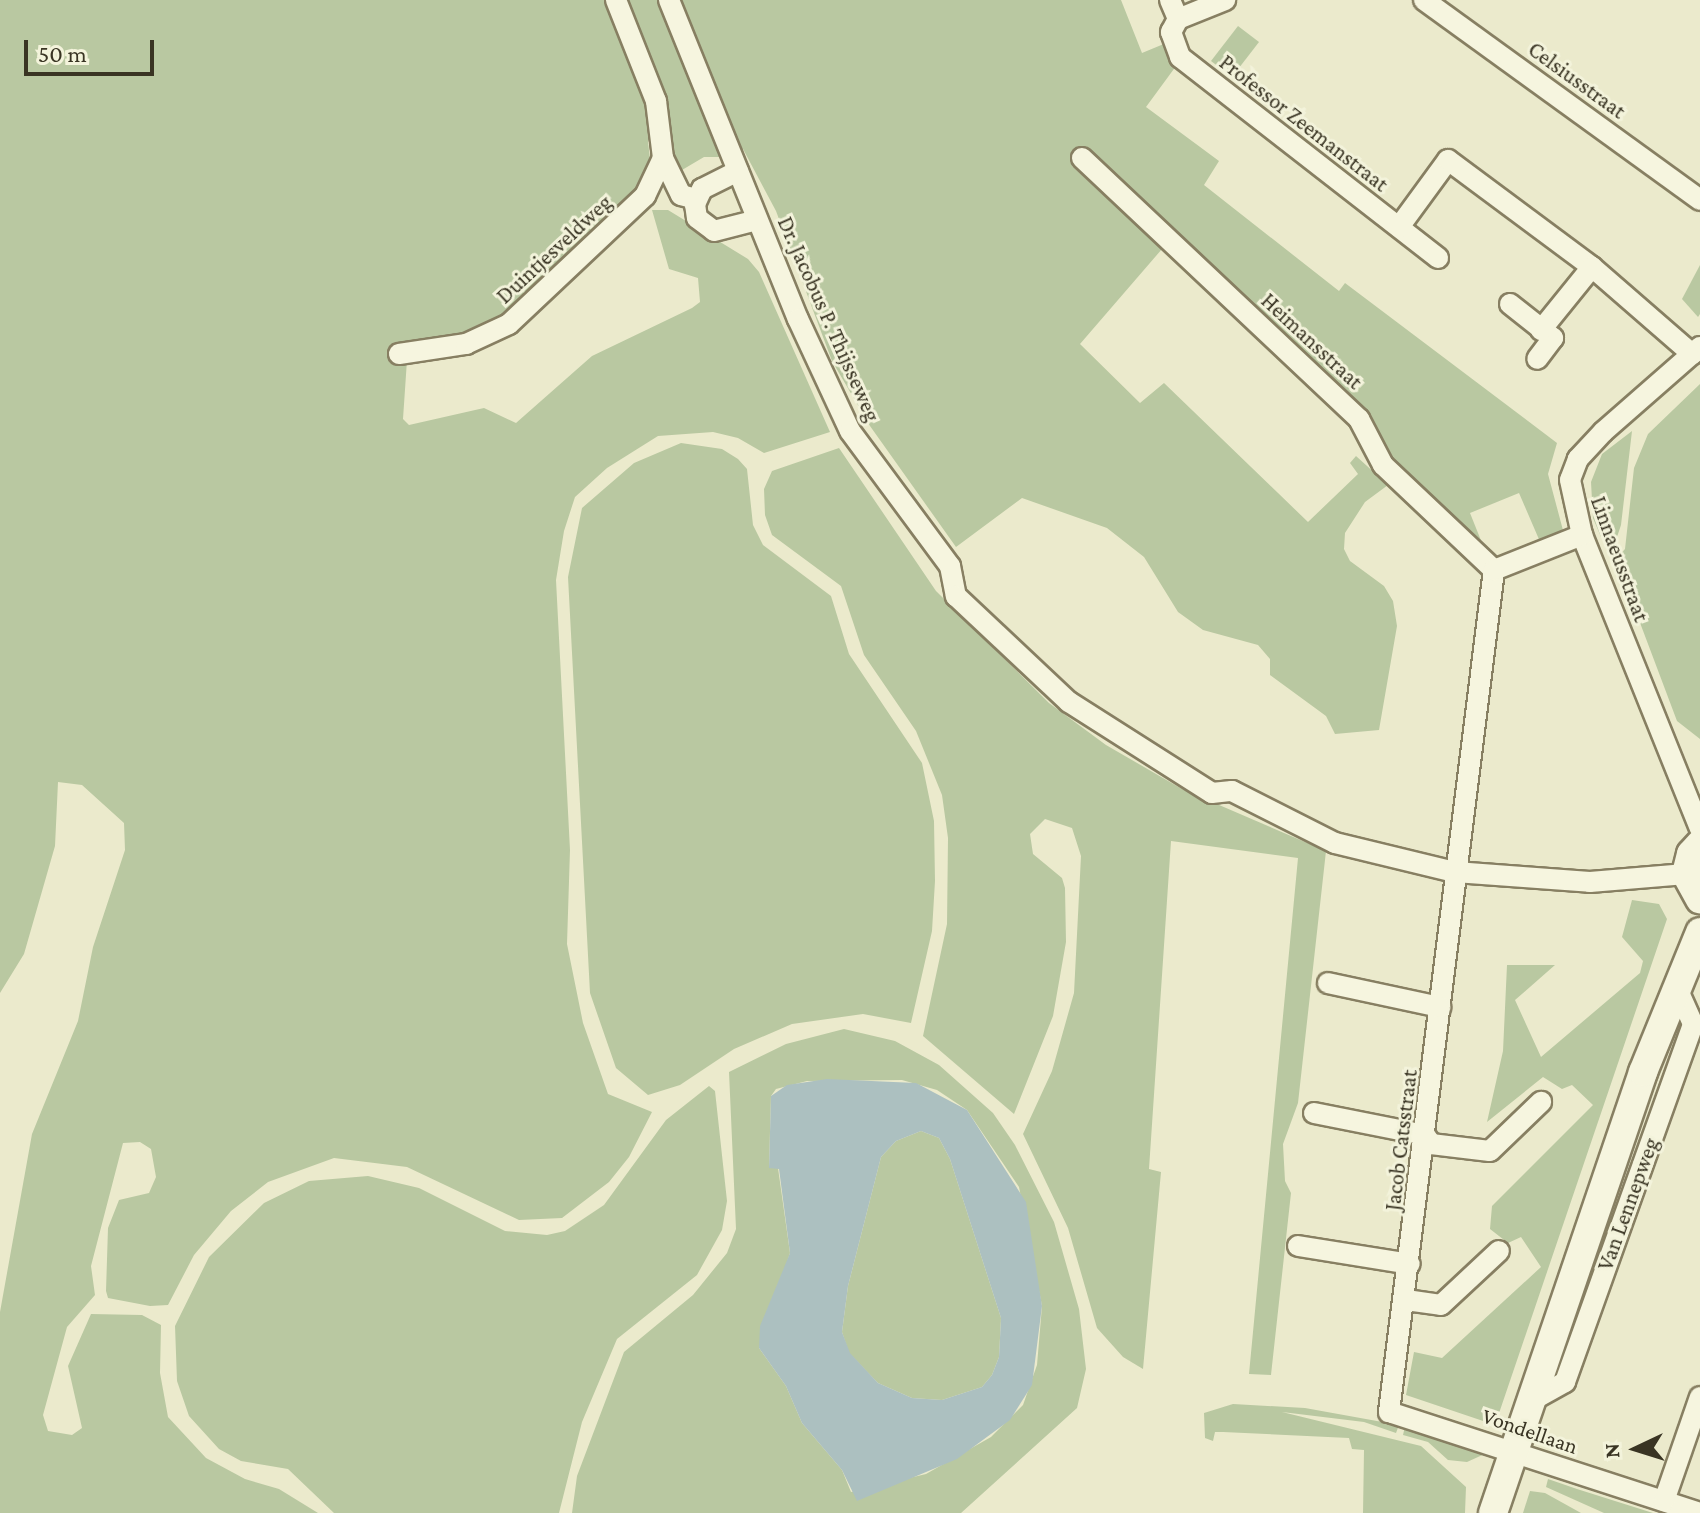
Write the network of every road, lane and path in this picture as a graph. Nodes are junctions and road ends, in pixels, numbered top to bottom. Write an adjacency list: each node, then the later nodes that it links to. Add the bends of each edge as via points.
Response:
1 (616, 0): 6 (street, via 656,101)
2 (669, 0): 8 (street, Dr. Jacobus P. Thijsseweg)
3 (1225, 0): 5 (street)
4 (1424, 0): 11 (street, Celsiusstraat)
5 (1174, 10): 13 (street, Professor Zeemanstraat, via 1171,32 1180,57)
6 (663, 158): 9 (street, Duintjesveldweg); 10 (street)
7 (1082, 158): 22 (street, Heimansstraat, via 1359,419 1383,465)
8 (738, 171): 10 (street); 12 (street, Dr. Jacobus P. Thijsseweg)
9 (645, 196): 10 (street, Duintjesveldweg); 19 (street, Duintjesveldweg, via 509,324 466,344)
10 (689, 197): 12 (street, via 697,218 714,231)
11 (1700, 200)
12 (757, 220): 25 (street, Dr. Jacobus P. Thijsseweg, via 850,431 950,566 956,596 1011,651 1069,702 1212,793 1232,791 1335,843)
13 (1399, 227): 14 (street, Professor Zeemanstraat); 15 (street, via 1448,160)
14 (1438, 258)
15 (1592, 267): 17 (street); 18 (street)
16 (1510, 304): 17 (street)
17 (1541, 330): 20 (street, via 1553,338)
18 (1696, 350): 21 (street, Linnaeusstraat, via 1578,459 1571,491)
19 (399, 354)
20 (1537, 359)
21 (1582, 535): 22 (street); 23 (street, Linnaeusstraat)
22 (1494, 570): 25 (street)
23 (1700, 828)
24 (1700, 844): 26 (main road, via 1691,854)
25 (1455, 872): 26 (street, Dr. Jacobus P. Thijsseweg); 29 (street, Jacob Catsstraat)
26 (1693, 887)
27 (1700, 932): 39 (main road, Van Lennepweg, via 1643,1072)
28 (1328, 983): 29 (street)
29 (1440, 1007): 32 (street, Jacob Catsstraat)
30 (1541, 1102): 32 (street, via 1490,1151 1431,1144)
31 (1314, 1113): 32 (street)
32 (1425, 1135): 35 (street, Jacob Catsstraat)
33 (1298, 1246): 35 (street)
34 (1499, 1251): 36 (street, via 1441,1305)
35 (1410, 1264): 36 (street, Jacob Catsstraat)
36 (1406, 1300): 38 (street, Jacob Catsstraat)
37 (1700, 1397): 40 (street)
38 (1389, 1412): 39 (street, Vondellaan)
39 (1514, 1450): 40 (street, Vondellaan); 41 (main road, Van Lennepweg)
40 (1664, 1501): 42 (street, Vondellaan)
41 (1493, 1513)
42 (1700, 1513)

